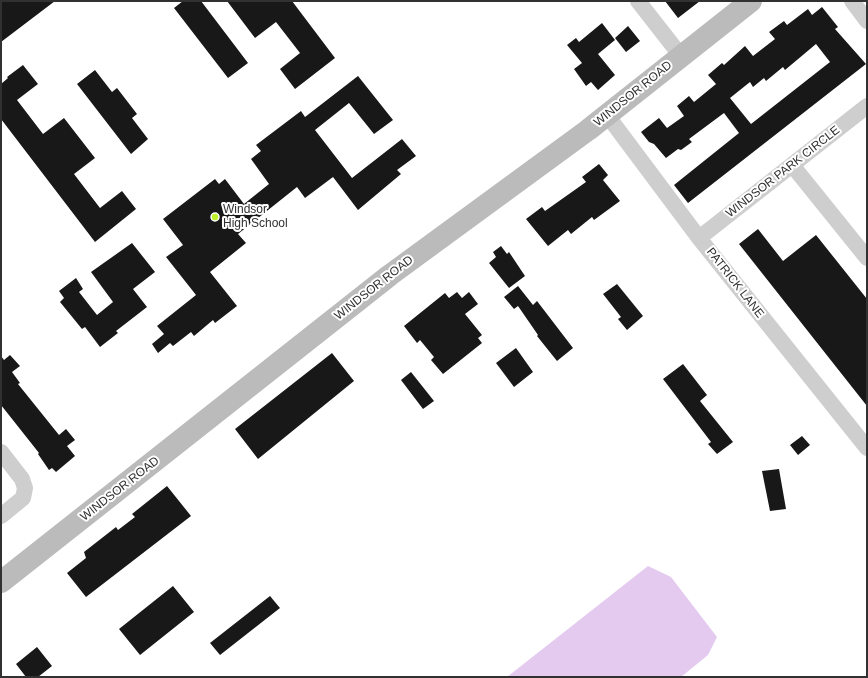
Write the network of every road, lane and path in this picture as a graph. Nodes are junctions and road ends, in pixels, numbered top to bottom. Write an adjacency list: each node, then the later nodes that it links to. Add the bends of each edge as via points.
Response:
1 (638, 1): 5 (street)
2 (751, 1): 5 (main road, WINDSOR ROAD)
3 (852, 1): 4 (street)
4 (867, 21)
5 (681, 56): 7 (main road, WINDSOR ROAD)
6 (867, 106): 8 (street, WINDSOR PARK CIRCLE)
7 (607, 115): 9 (street, PATRICK LANE); 14 (main road, WINDSOR ROAD, via 390,275)
8 (792, 164): 9 (street, WINDSOR PARK CIRCLE); 10 (street)
9 (699, 238): 11 (street, PATRICK LANE)
10 (867, 258)
11 (867, 448)
12 (1, 452): 13 (street, via 22,479 25,488 24,498)
13 (1, 516)
14 (1, 582)

